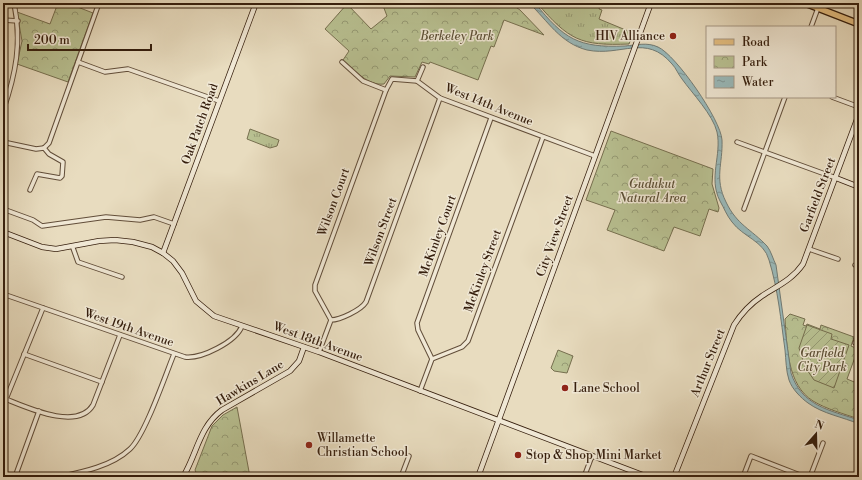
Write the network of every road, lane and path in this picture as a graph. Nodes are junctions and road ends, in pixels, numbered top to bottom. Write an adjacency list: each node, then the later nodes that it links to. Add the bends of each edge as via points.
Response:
1 (14, 3): 8 (street)
2 (99, 3): 11 (street)
3 (256, 3): 21 (street, Oak Patch Road)
4 (651, 3): 31 (street, City View Street)
5 (805, 3): 6 (main road)
6 (818, 8): 9 (main road); 10 (street)
7 (3, 20): 8 (street)
8 (18, 21): 17 (street, via 18,48)
9 (858, 24)
10 (811, 26)
11 (78, 62): 21 (street, via 105,72 128,69); 29 (street, via 49,143)
12 (342, 62): 15 (street, via 363,81)
13 (422, 67): 14 (street)
14 (417, 81): 15 (street, via 392,79); 18 (street, West 14th Avenue)
15 (386, 90): 47 (street, Wilson Court, via 315,285)
16 (3, 96): 17 (street)
17 (7, 98): 23 (street)
18 (440, 98): 25 (street, West 14th Avenue); 47 (street, Wilson Street, via 366,302 360,308)
19 (785, 98): 30 (street)
20 (835, 98): 22 (street)
21 (219, 101): 37 (street, Oak Patch Road)
22 (859, 107)
23 (3, 111)
24 (859, 114): 32 (street, Garfield Street)
25 (491, 118): 26 (street, West 14th Avenue); 56 (street, McKinley Court, via 417,323)
26 (543, 137): 31 (street, West 14th Avenue); 56 (street, McKinley Street, via 468,341 462,347)
27 (3, 142): 29 (street, via 36,149)
28 (737, 142): 30 (street)
29 (44, 148): 34 (street, via 64,165 61,178 36,175)
30 (765, 152): 32 (street); 36 (street)
31 (595, 156): 61 (street, City View Street)
32 (836, 178): 33 (street); 40 (street, Garfield Street)
33 (859, 187)
34 (30, 190)
35 (3, 209): 37 (street, via 42,226 106,217 140,220 154,217)
36 (744, 209)
37 (174, 224): 41 (street, Oak Patch Road)
38 (3, 232): 39 (street, West 18th Avenue, via 48,248)
39 (73, 248): 41 (street, West 18th Avenue, via 99,241 123,241 142,244); 43 (street, via 78,262)
40 (809, 249): 42 (street); 44 (street, Garfield Street, via 803,264)
41 (163, 253): 48 (street, West 18th Avenue, via 178,266 192,296 201,306 214,316)
42 (838, 259)
43 (122, 277)
44 (790, 280): 72 (street, Arthur Street, via 762,296 734,325)
45 (3, 294): 46 (street, West 19th Avenue)
46 (43, 308): 50 (street, West 19th Avenue); 54 (street)
47 (331, 320): 53 (street)
48 (242, 326): 52 (street, West 18th Avenue); 55 (street, West 19th Avenue, via 233,338 206,354 190,358)
49 (859, 333): 51 (street)
50 (120, 335): 55 (street, West 19th Avenue); 57 (street)
51 (857, 344)
52 (304, 348): 53 (street, West 18th Avenue); 67 (street, Hawkins Lane, via 299,361 290,370 213,417)
53 (319, 352): 58 (street, West 18th Avenue)
54 (24, 354): 57 (street); 59 (street)
55 (174, 354): 66 (street, via 134,444 124,454 105,464)
56 (432, 359): 58 (street)
57 (102, 382): 60 (street, via 92,408 86,413 62,418)
58 (420, 391): 61 (street, West 18th Avenue)
59 (5, 399): 60 (street)
60 (39, 411): 65 (street)
61 (499, 420): 64 (street, West 18th Avenue); 69 (street, City View Street)
62 (823, 443): 75 (street)
63 (409, 456): 68 (street)
64 (592, 456): 70 (street); 71 (street, West 18th Avenue)
65 (15, 477)
66 (59, 477)
67 (183, 477)
68 (401, 477)
69 (478, 477)
70 (584, 477)
71 (648, 477)
72 (674, 477)
73 (743, 477): 74 (street, via 751,456)
74 (805, 477)
75 (810, 477)

